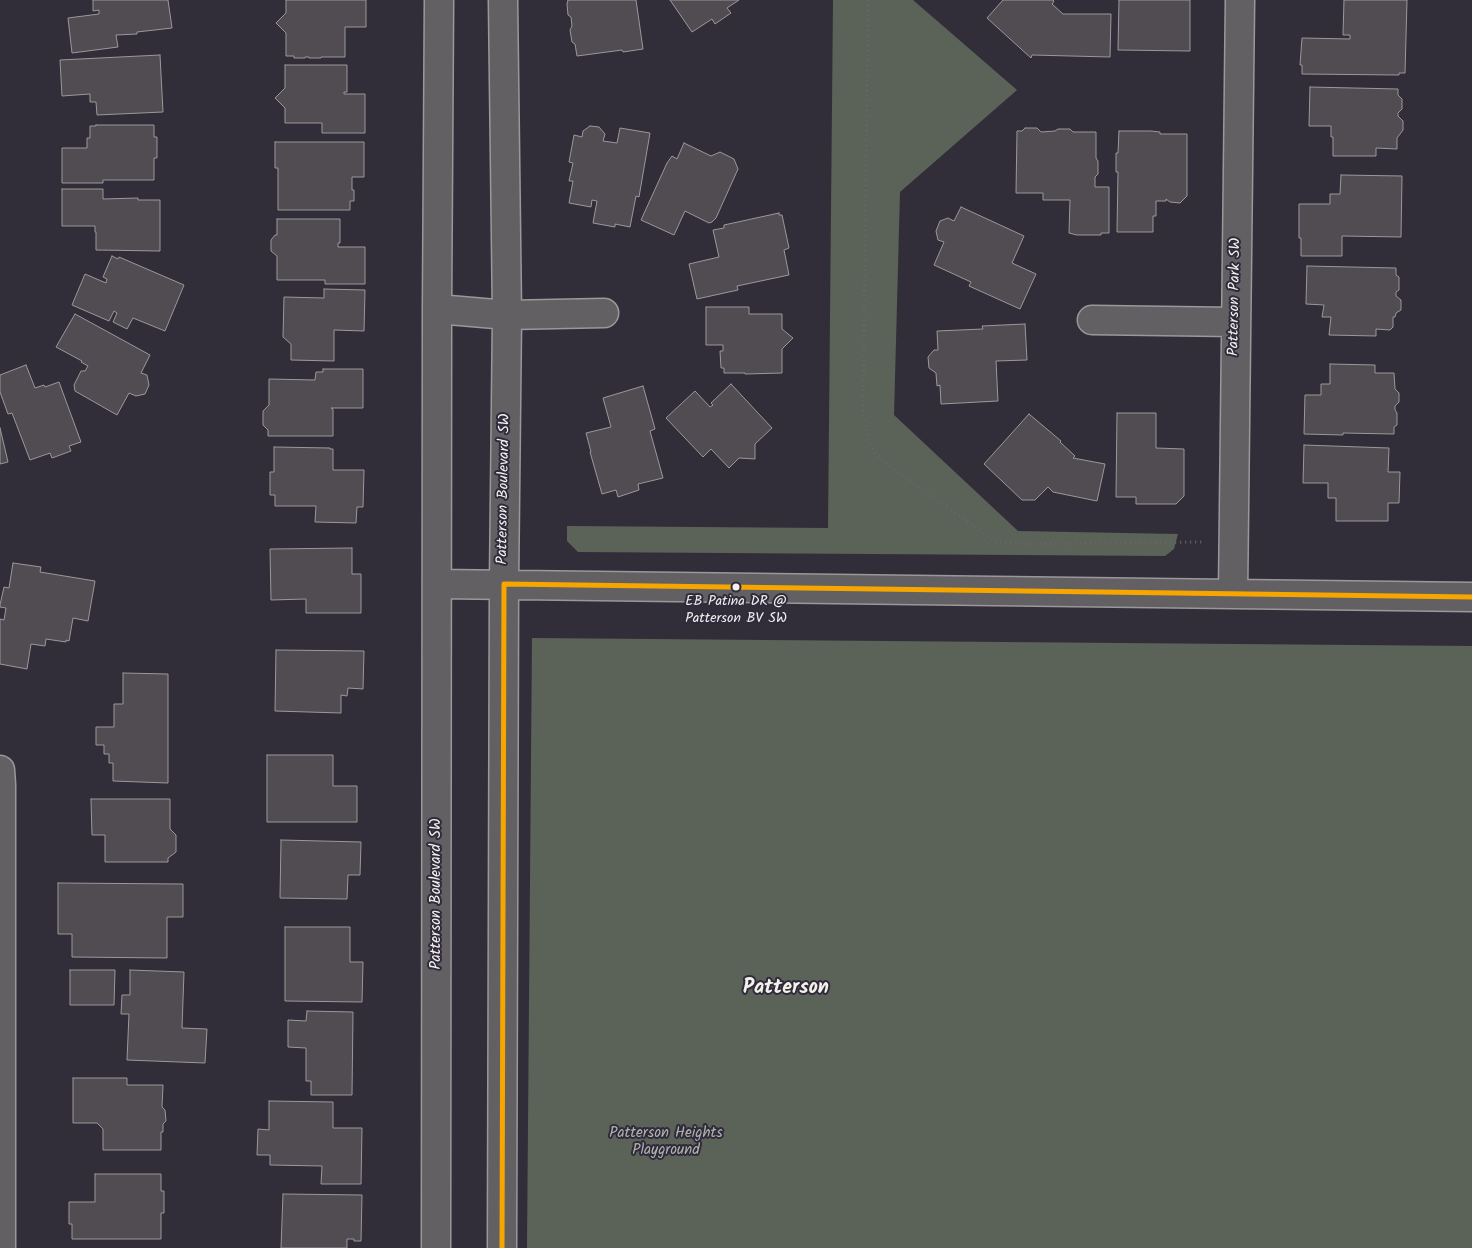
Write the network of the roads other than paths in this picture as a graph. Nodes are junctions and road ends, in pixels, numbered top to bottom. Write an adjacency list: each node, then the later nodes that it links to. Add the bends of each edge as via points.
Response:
1 (439, 0): 4 (street, Patterson Boulevard SW)
2 (504, 0): 6 (street, Patterson Boulevard SW)
3 (1240, 0): 8 (street, Patterson Park SW)
4 (437, 309): 6 (street); 9 (street, Patterson Boulevard SW)
5 (604, 313): 6 (street)
6 (507, 315): 10 (street, Patterson Boulevard SW)
7 (1092, 320): 8 (street)
8 (1235, 322): 11 (street, Patterson Park SW)
9 (438, 584): 10 (street); 15 (street, Patterson Boulevard SW)
10 (504, 584): 11 (street); 16 (street, Patterson Boulevard SW)
11 (1233, 594): 12 (street)
12 (1472, 597)
13 (0, 770): 14 (street)
14 (1, 1248)
15 (436, 1248)
16 (502, 1248)

